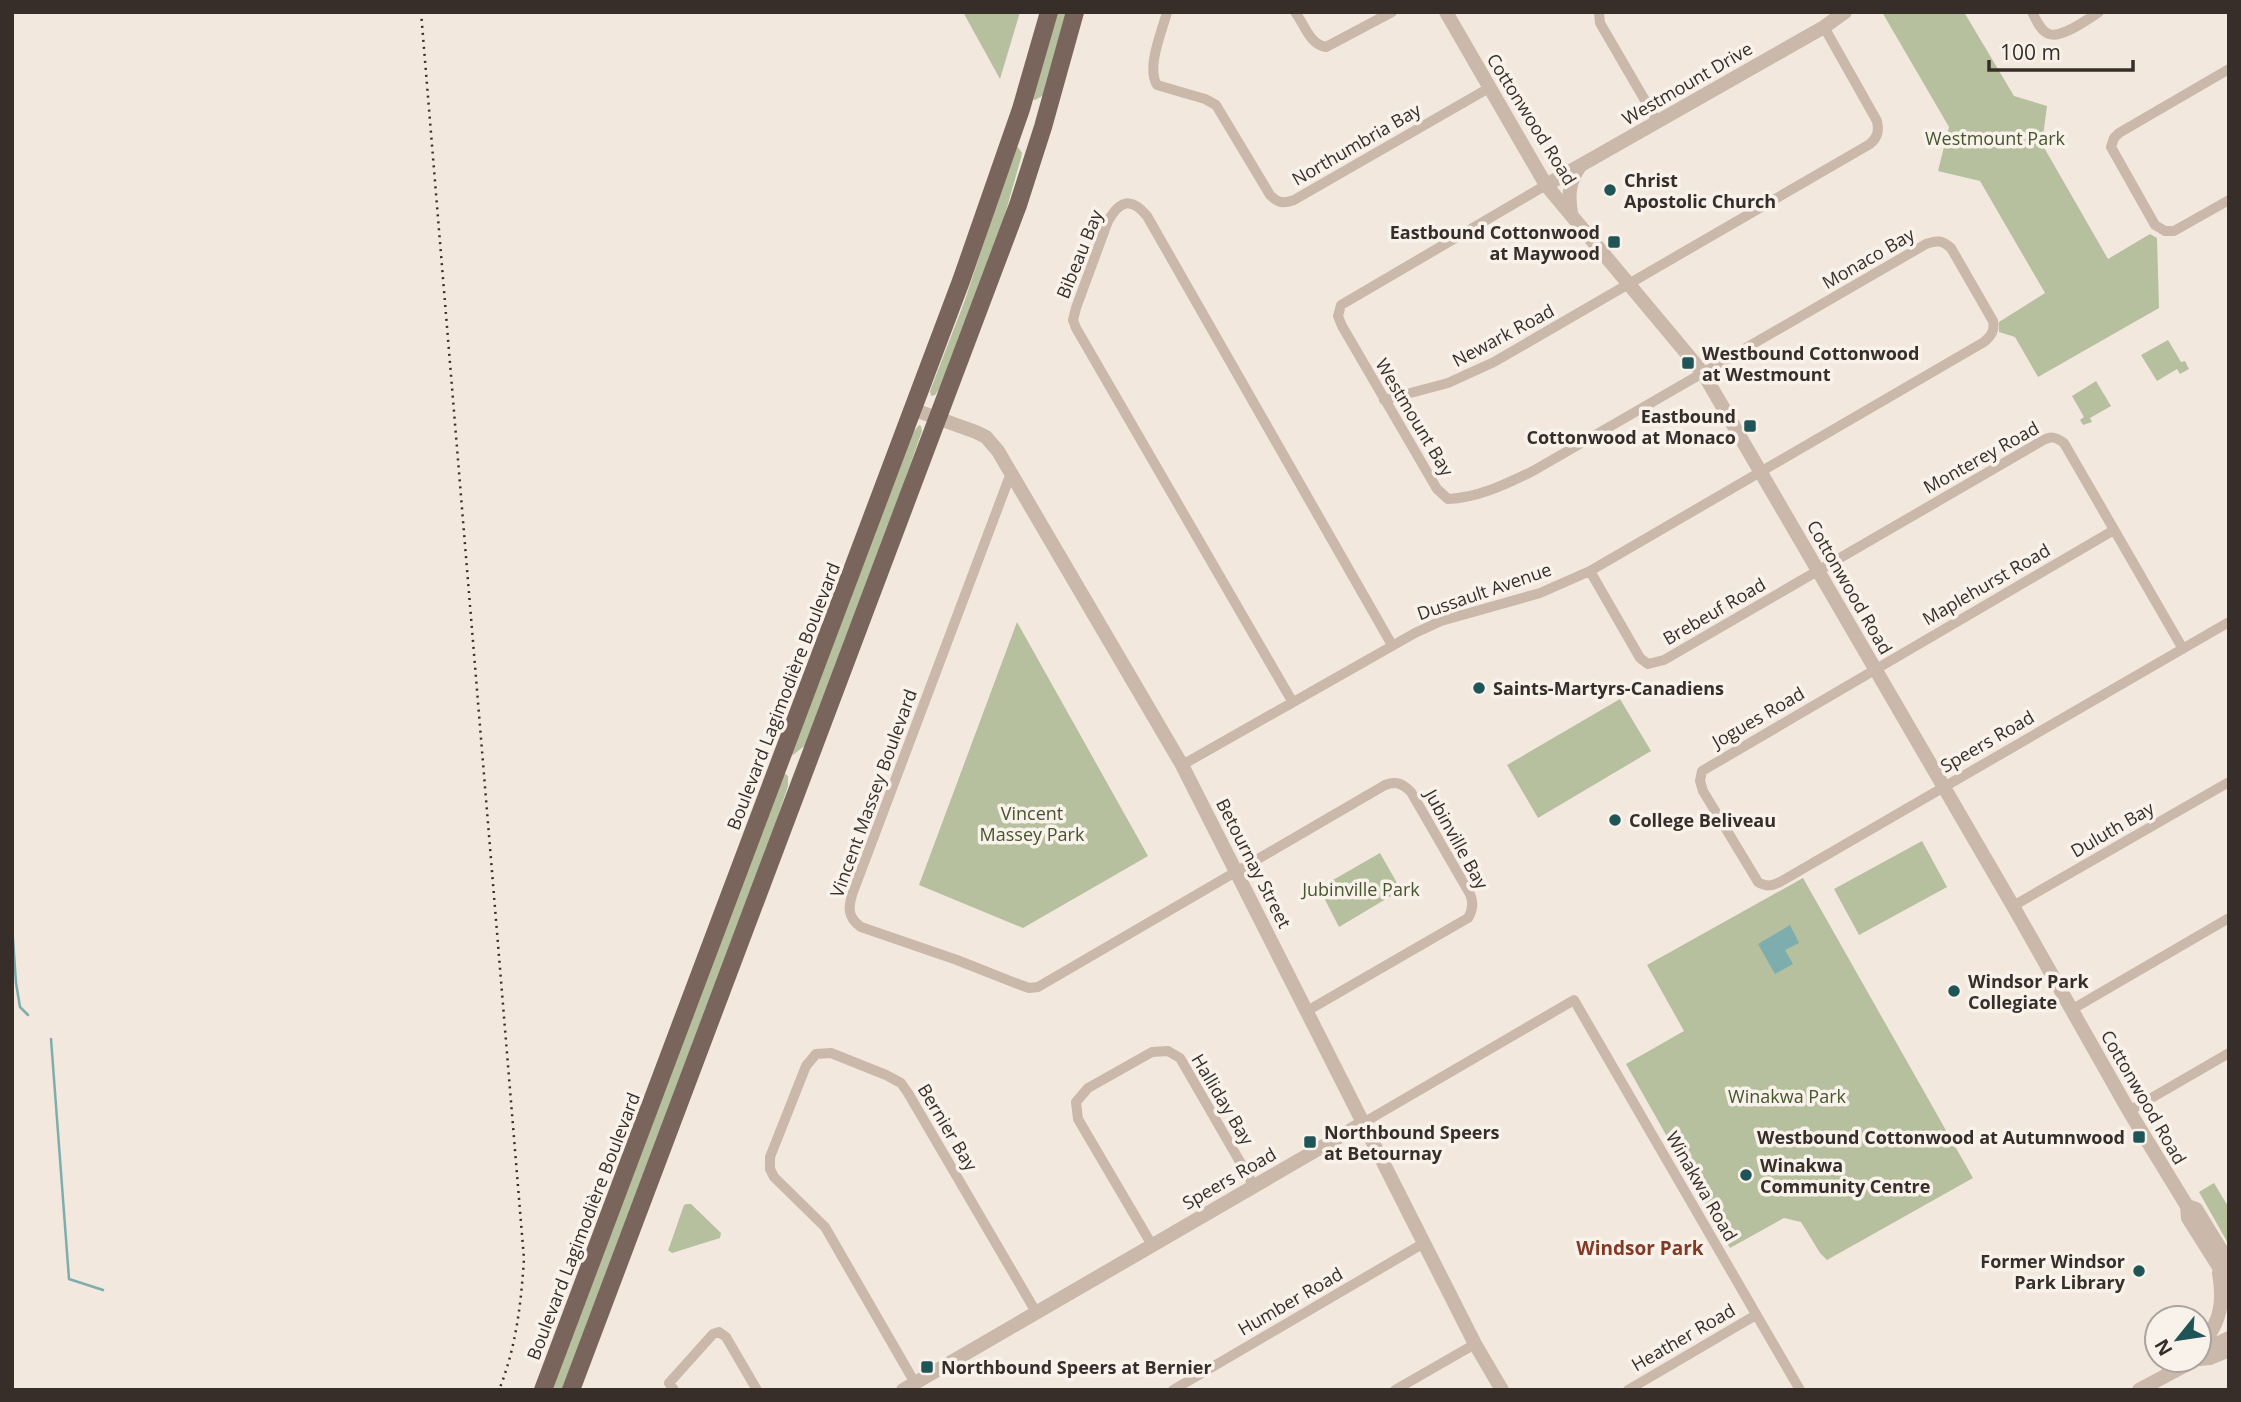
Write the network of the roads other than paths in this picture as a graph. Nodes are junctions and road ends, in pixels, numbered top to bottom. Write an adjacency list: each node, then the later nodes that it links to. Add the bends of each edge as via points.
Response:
1 (1049, 12): 22 (main road, Boulevard Lagimodière Boulevard, via 996,184)
2 (1075, 12): 23 (main road, via 1017,205)
3 (1167, 12): 13 (street, Northumbria Bay, via 1152,66 1157,85 1216,105 1277,202 1294,200)
4 (1295, 12): 5 (street, via 1318,46 1326,47)
5 (1392, 12)
6 (1446, 12): 13 (street, Cottonwood Road)
7 (1599, 12): 14 (street, via 1600,23)
8 (1845, 12): 11 (street, Westmount Drive)
9 (2032, 12): 10 (street, via 2042,29 2057,35)
10 (2099, 12)
11 (1824, 27): 14 (street, Westmount Drive); 19 (street, Newark Road, via 1877,121 1875,139)
12 (2229, 69): 17 (street, via 2119,133 2112,148 2155,225 2165,231 2174,231)
13 (1489, 88): 16 (street, Cottonwood Road)
14 (1657, 121): 15 (street, Westmount Drive)
15 (1581, 165): 16 (street, Westmount Drive); 18 (street, via 1569,189)
16 (1546, 185): 18 (street, Cottonwood Road); 21 (street, Westmount Bay, via 1341,305 1338,316 1342,326)
17 (2229, 200)
18 (1572, 214): 19 (street, Cottonwood Road)
19 (1630, 284): 20 (street, Cottonwood Road); 21 (street, Newark Road, via 1466,376)
20 (1703, 373): 21 (street, Westmount Bay, via 1533,471 1460,499 1448,499 1437,489); 24 (street, Cottonwood Road); 24 (street, Monaco Bay, via 1926,244 1944,242 1951,248 1993,321 1990,338)
21 (1384, 400)
22 (912, 409): 23 (street, Betournay Street); 34 (main road, Boulevard Lagimodière Boulevard)
23 (938, 418): 25 (street, Betournay Street, via 986,437); 36 (main road)
24 (1761, 472): 27 (street, Cottonwood Road); 28 (street, Dussault Avenue)
25 (1011, 473): 35 (street, Betournay Street); 39 (street, Vincent Massey Boulevard, via 856,883 849,914 861,927 1028,988)
26 (2115, 530): 27 (street, Monterey Road, via 2064,443 2049,437); 31 (street, Monterey Road); 32 (street, Maplehurst Road)
27 (1818, 570): 28 (street, Brebeuf Road, via 1664,660 1648,664 1640,658); 32 (street, Cottonwood Road)
28 (1590, 571): 30 (street, Dussault Avenue, via 1540,593 1441,621)
29 (2229, 622): 31 (street, Speers Road)
30 (1392, 645): 33 (street, Dussault Avenue); 33 (street, Bibeau Bay, via 1147,216 1132,203 1122,204 1108,221 1073,320)
31 (2183, 649): 38 (street, Speers Road)
32 (1875, 669): 38 (street, Cottonwood Road); 40 (street, Jogues Road, via 1702,771 1703,791)
33 (1292, 701): 35 (street, Dussault Avenue)
34 (782, 758): 36 (main road); 63 (main road, Boulevard Lagimodière Boulevard)
35 (1182, 765): 39 (street, Betournay Street)
36 (806, 767): 54 (main road)
37 (2229, 782): 41 (street, Duluth Bay)
38 (1943, 788): 40 (street, Speers Road, via 1780,883); 41 (street, Cottonwood Road)
39 (1236, 870): 45 (street, Betournay Street); 45 (street, Jubinville Bay, via 1394,782 1411,792 1470,894 1473,905 1468,918)
40 (1763, 886)
41 (2013, 906): 44 (street, Cottonwood Road)
42 (2229, 918): 44 (street)
43 (1574, 1000): 48 (street, Speers Road); 56 (street, Winakwa Road)
44 (2071, 1010): 47 (street, Cottonwood Road)
45 (1307, 1012): 48 (street, Betournay Street)
46 (2229, 1053): 47 (street)
47 (2129, 1111): 52 (street, Cottonwood Road, via 2187,1206 2188,1218)
48 (1363, 1123): 49 (street, Speers Road); 50 (street, Betournay Street)
49 (1254, 1186): 51 (street, Speers Road); 51 (street, Halliday Bay, via 1180,1058 1168,1051 1153,1052 1088,1088 1076,1102 1079,1119)
50 (1424, 1243): 59 (street, Betournay Street); 68 (street, Humber Road)
51 (1152, 1245): 55 (street, Speers Road)
52 (2223, 1264): 53 (street, Cottonwood Road); 57 (street)
53 (2229, 1283)
54 (604, 1303): 64 (main road); 65 (main road, via 600,1340)
55 (1036, 1312): 62 (street, Speers Road); 62 (street, Bernier Bay, via 901,1083 831,1053 816,1054 806,1066 770,1157 770,1169 825,1227)
56 (1756, 1315): 71 (street, Heather Road); 72 (street, Winakwa Road)
57 (2213, 1329)
58 (2229, 1338): 60 (street)
59 (1475, 1344): 69 (street); 70 (street, Betournay Street)
60 (2213, 1348)
61 (2167, 1374): 73 (street)
62 (909, 1386)
63 (543, 1390)
64 (571, 1390)
65 (583, 1390)
66 (674, 1390): 67 (street, via 669,1383 719,1332)
67 (757, 1390)
68 (1173, 1390)
69 (1395, 1390)
70 (1502, 1390)
71 (1628, 1390)
72 (1800, 1390)
73 (2139, 1390)

